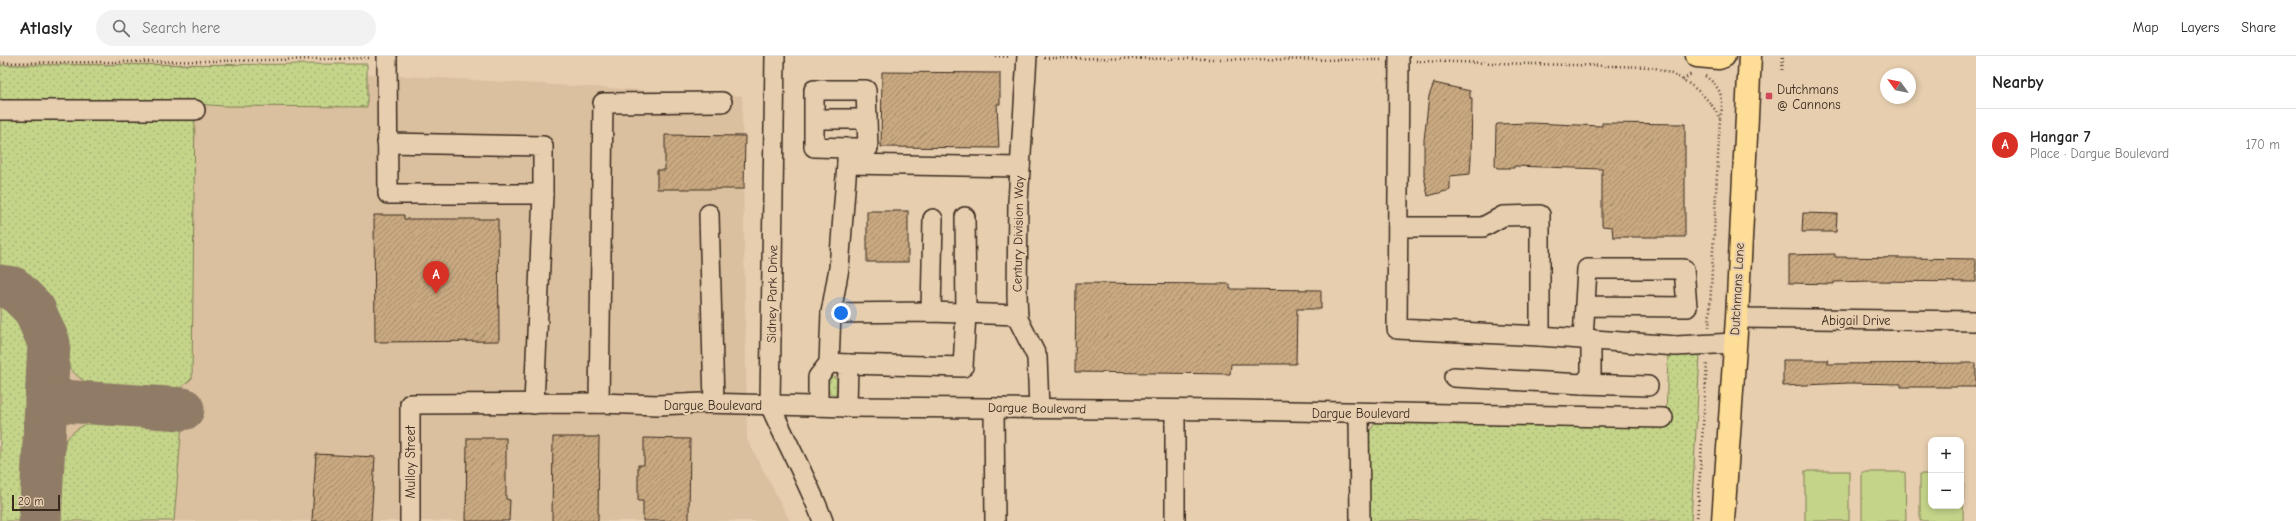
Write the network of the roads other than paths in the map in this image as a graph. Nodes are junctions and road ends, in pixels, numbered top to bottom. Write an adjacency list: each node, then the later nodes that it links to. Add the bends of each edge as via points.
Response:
1 (775, 56): 40 (street, Sidney Park Drive)
2 (1724, 56): 7 (main road)
3 (1750, 56): 26 (main road, Dutchmans Lane)
4 (387, 57): 13 (street)
5 (1027, 57): 15 (street, Century Division Way)
6 (1399, 58): 20 (street)
7 (1698, 68)
8 (722, 102): 36 (street, via 603,103)
9 (0, 110): 10 (street)
10 (195, 110)
11 (815, 119): 12 (street); 12 (street, via 814,90 866,90); 14 (street, via 814,147)
12 (866, 119): 14 (street, via 868,148)
13 (387, 143): 16 (street, via 543,146); 16 (street, via 388,194)
14 (847, 156): 15 (street); 23 (street, via 839,268)
15 (1020, 167): 25 (street, Century Division Way)
16 (544, 194): 39 (street)
17 (709, 214): 37 (street)
18 (965, 217): 24 (street)
19 (933, 219): 22 (street)
20 (1399, 227): 28 (street, via 1398,329); 28 (street, via 1483,227 1503,216 1540,215)
21 (1585, 306): 21 (street, via 1587,268 1684,269 1687,307); 29 (street)
22 (931, 312): 23 (street); 24 (street)
23 (831, 313): 31 (street)
24 (966, 313): 25 (street); 32 (street, via 963,367)
25 (1018, 315): 44 (street, Century Division Way, via 1037,357)
26 (1737, 318): 27 (street, Abigail Drive); 30 (main road, Dutchmans Lane)
27 (1976, 321)
28 (1540, 336): 29 (street)
29 (1587, 339): 30 (street, via 1676,346); 34 (street, via 1591,375)
30 (1734, 343): 53 (main road, Dutchmans Lane)
31 (829, 363): 32 (street); 41 (street, via 818,377)
32 (848, 364): 42 (street)
33 (1454, 377): 34 (street)
34 (1583, 384): 35 (street)
35 (1648, 386)
36 (599, 403): 37 (street, Dargue Boulevard); 39 (street, Dargue Boulevard)
37 (714, 403): 40 (street, Dargue Boulevard)
38 (410, 404): 39 (street, Dargue Boulevard); 48 (street, Mulloy Street)
39 (534, 404)
40 (770, 405): 41 (street, Dargue Boulevard); 49 (street, Sidney Park Drive, via 787,444 807,480)
41 (818, 406): 42 (street, Dargue Boulevard)
42 (847, 407): 43 (street, Dargue Boulevard)
43 (994, 408): 44 (street, Dargue Boulevard); 50 (street)
44 (1039, 408): 45 (street, Dargue Boulevard)
45 (1175, 410): 46 (street, Dargue Boulevard); 51 (street)
46 (1359, 414): 47 (street, Dargue Boulevard); 52 (street)
47 (1663, 418)
48 (410, 521)
49 (823, 521)
50 (995, 521)
51 (1175, 521)
52 (1360, 521)
53 (1723, 521)

